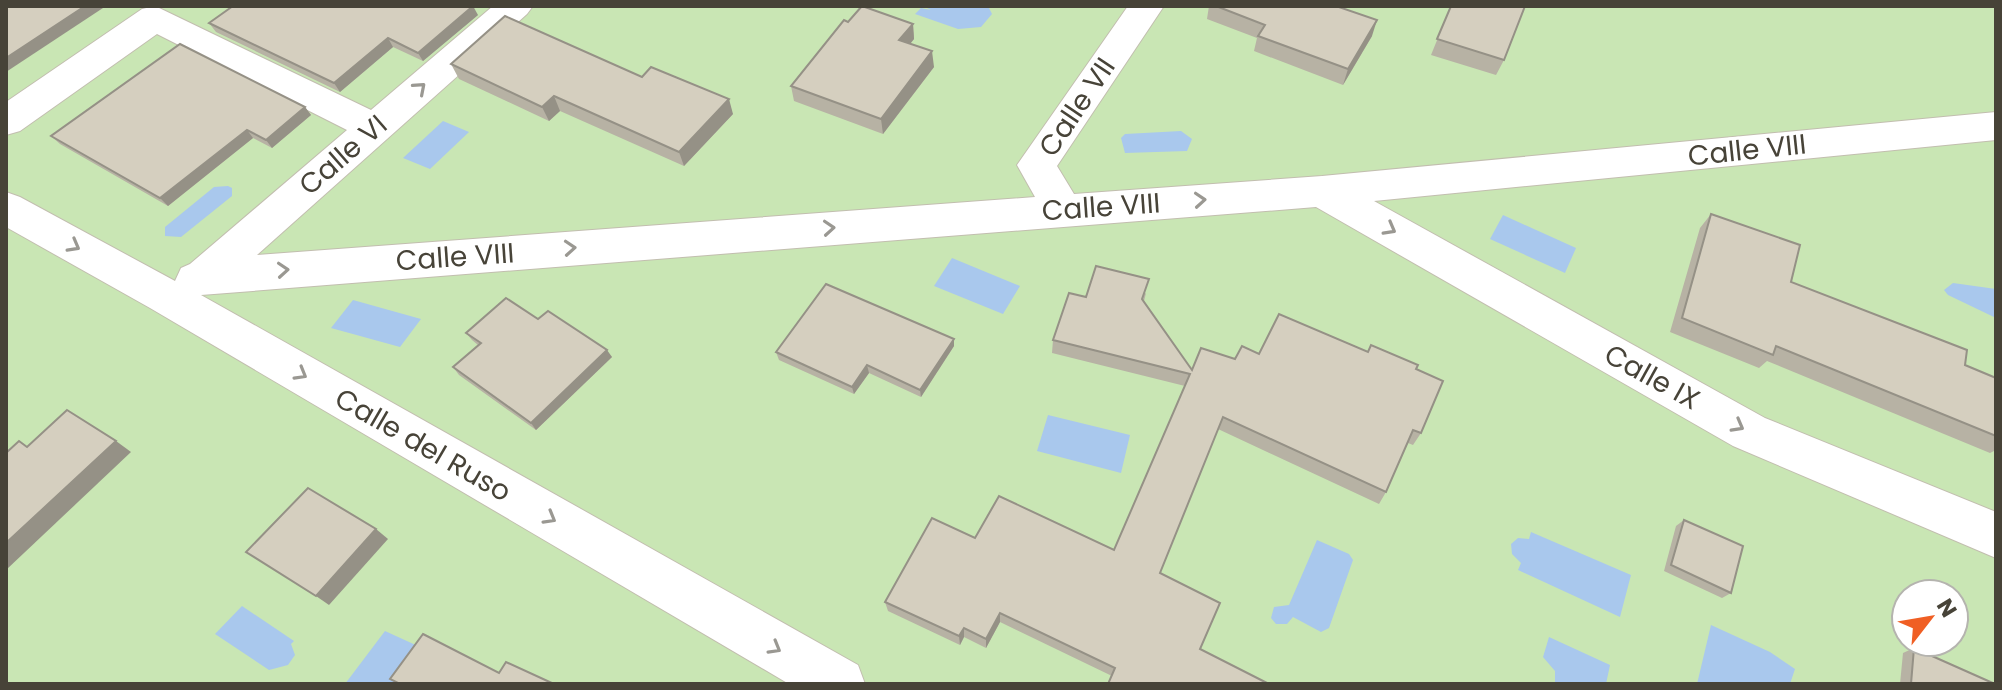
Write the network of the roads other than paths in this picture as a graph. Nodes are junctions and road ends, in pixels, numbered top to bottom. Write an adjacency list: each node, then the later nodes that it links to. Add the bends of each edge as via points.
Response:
1 (515, 6): 5 (street, Calle VI, one-way to 1)
2 (1146, 6): 8 (street, Calle VII, via 1037,165)
3 (6, 121): 5 (street, via 155,18)
4 (1996, 126): 6 (street, Calle VIII)
5 (373, 127): 9 (street, Calle VI)
6 (1322, 191): 8 (street, Calle VIII, one-way to 6); 10 (street, Calle IX, one-way to 10, via 1749,432)
7 (6, 208): 9 (street, Calle del Ruso, one-way to 9)
8 (1062, 210): 9 (street, Calle VIII, one-way to 8)
9 (185, 286): 11 (street, Calle del Ruso, one-way to 11)
10 (1996, 535)
11 (839, 684)

